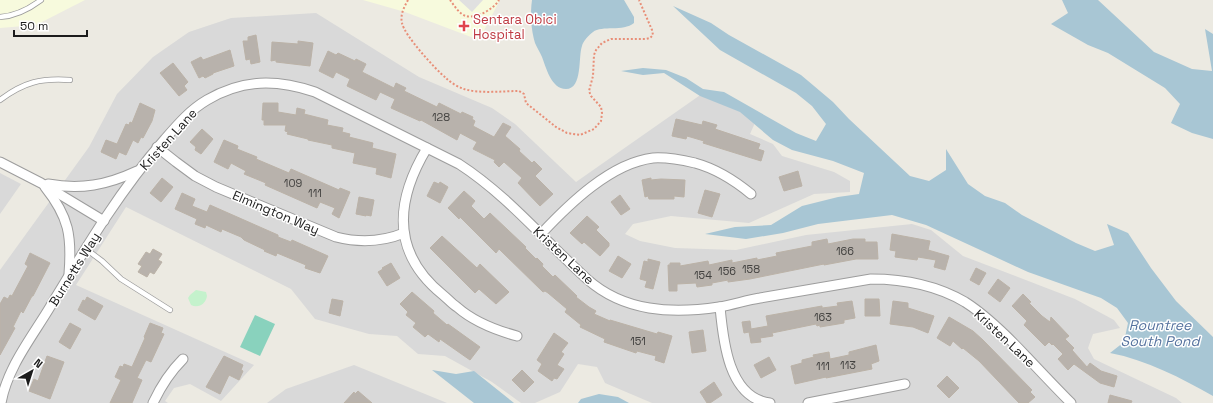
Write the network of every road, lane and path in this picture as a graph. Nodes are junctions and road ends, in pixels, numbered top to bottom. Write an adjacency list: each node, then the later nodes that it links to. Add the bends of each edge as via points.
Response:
1 (41, 0): 6 (lane, via 29,9)
2 (408, 0): 5 (path, via 401,16 402,24 408,35 445,78 465,89 476,91 519,91 524,94 526,103 551,124 567,133 580,135 594,129 601,121 601,107 590,92 596,50 602,43 611,40 646,39 653,35)
3 (450, 0): 4 (path, via 459,12 469,16 489,10)
4 (499, 0)
5 (639, 0)
6 (0, 17)
7 (70, 80): 8 (lane, via 40,80 22,86)
8 (0, 100)
9 (158, 147): 10 (street, Kristen Lane, via 183,118 206,100 237,87 269,83 297,86 314,92); 12 (street, Kristen Lane); 16 (street, Elmington Way, via 182,167 216,187 336,237 364,242)
10 (427, 148): 16 (street, via 418,162 408,192); 17 (street, Kristen Lane, via 477,176)
11 (0, 162): 13 (street, Burnetts Way)
12 (139, 170): 13 (street, via 94,186); 15 (street, Kristen Lane)
13 (41, 183): 15 (street, Burnetts Way); 19 (street, via 52,196 67,225 71,249)
14 (751, 194): 17 (street, via 725,175 708,167 683,160 653,158 624,166 597,183 560,214)
15 (104, 221): 18 (street, Burnetts Way)
16 (404, 233): 22 (street, via 411,257 427,282 472,318 489,327)
17 (542, 234): 20 (street, Kristen Lane, via 588,280 620,300 654,310)
18 (86, 249): 19 (street, Burnetts Way); 21 (lane, via 121,279)
19 (69, 276): 25 (street, Burnetts Way, via 15,365 7,380)
20 (720, 307): 27 (street, via 725,345 738,383 755,398); 29 (street, Kristen Lane, via 871,279 907,281 927,286 964,302 980,313 1004,333)
21 (170, 310)
22 (517, 336)
23 (183, 358): 26 (street, via 170,372)
24 (905, 384): 28 (street)
25 (1, 403)
26 (153, 403)
27 (770, 403)
28 (808, 403)
29 (1071, 403)

